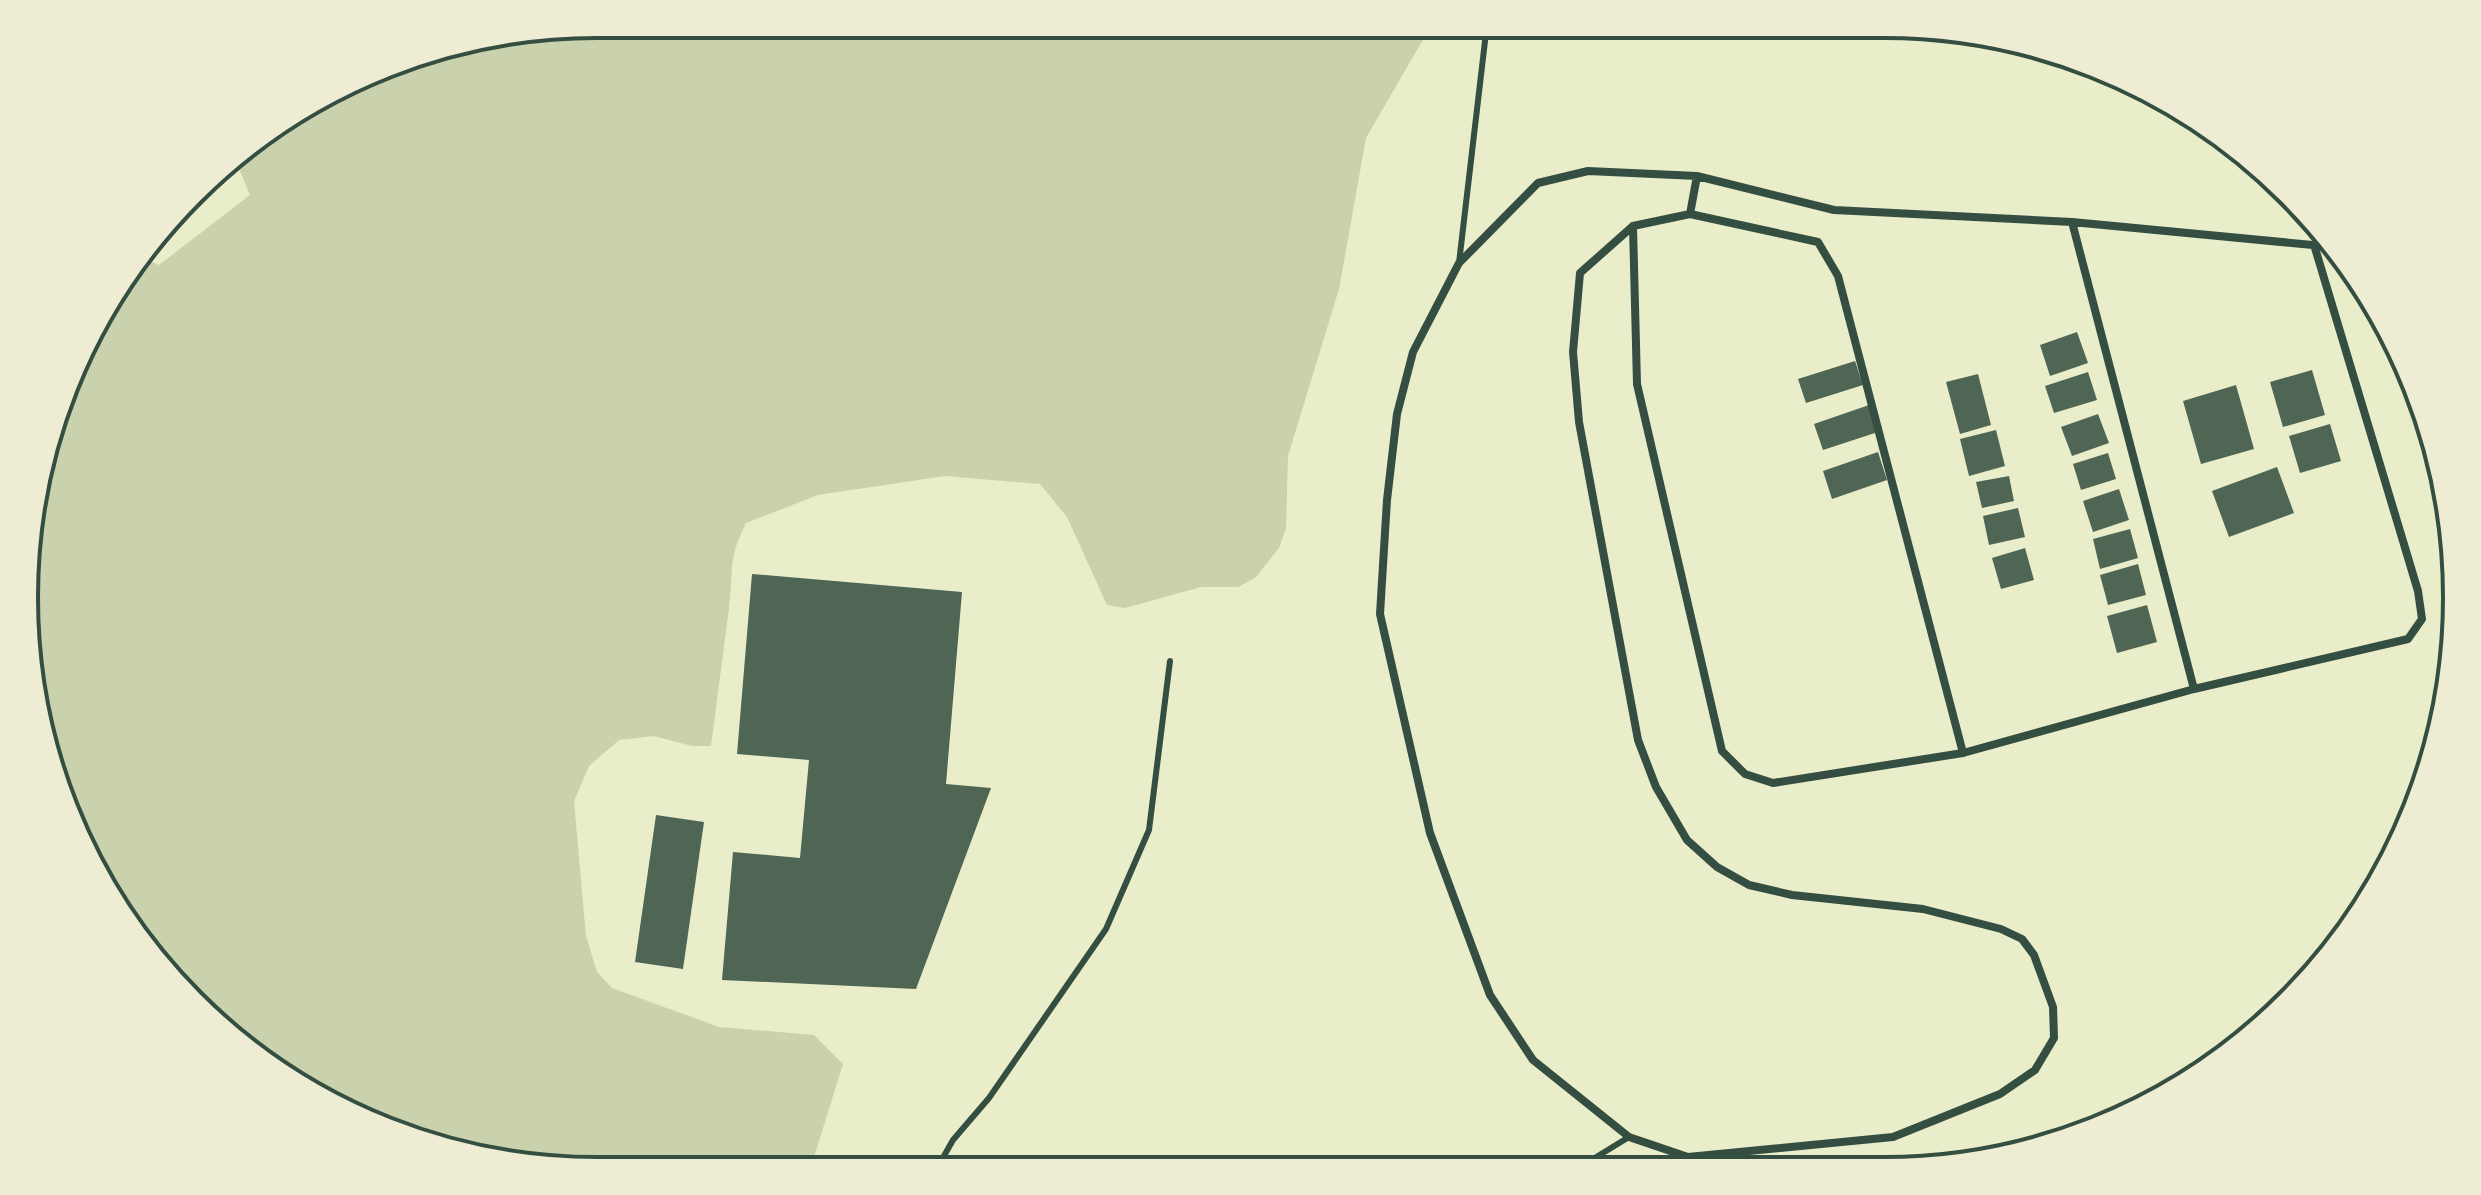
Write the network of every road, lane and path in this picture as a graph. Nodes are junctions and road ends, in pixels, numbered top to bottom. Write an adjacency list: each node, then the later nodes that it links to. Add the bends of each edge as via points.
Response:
1 (1485, 38): 8 (lane)
2 (1697, 176): 3 (street); 4 (street, via 1834,210); 8 (street, via 1588,171 1538,183)
3 (1690, 214): 5 (street); 11 (street, via 1818,242 1838,276)
4 (2072, 222): 6 (street); 10 (street)
5 (1633, 226): 11 (street, via 1637,384 1722,751 1745,774 1773,783); 12 (street, via 1580,273 1573,352 1579,422 1638,740 1656,787 1687,840 1717,867 1749,885 1792,895 1923,909 2022,939 2046,982 2054,1038 2035,1070 2000,1094 1893,1137 1688,1157)
6 (2315, 248): 7 (street); 10 (street, via 2422,619 2408,639)
7 (2319, 248)
8 (1459, 263): 12 (street, via 1413,352 1397,414 1380,614 1430,833 1490,995 1533,1060)
9 (1170, 661): 13 (lane, via 1149,830 1106,929)
10 (2194, 689): 11 (street)
11 (1963, 753)
12 (1629, 1137): 14 (lane)
13 (943, 1157)
14 (1596, 1157)

